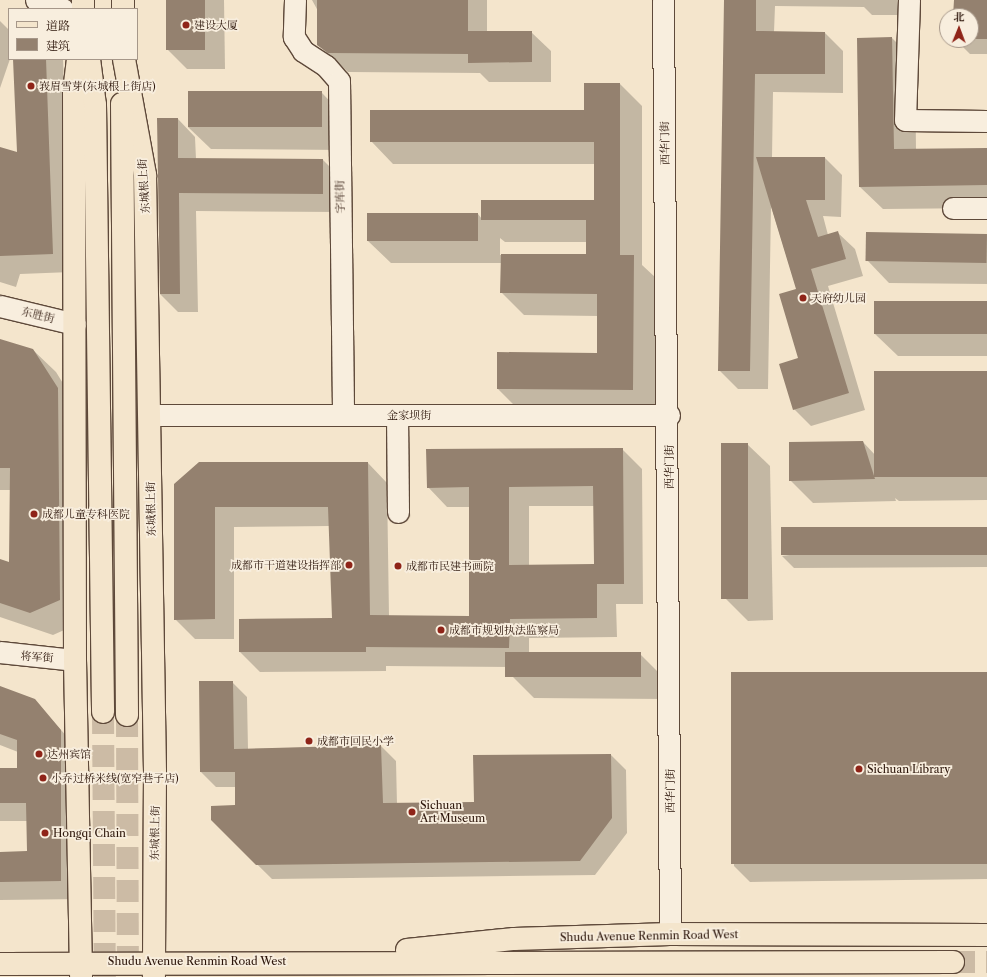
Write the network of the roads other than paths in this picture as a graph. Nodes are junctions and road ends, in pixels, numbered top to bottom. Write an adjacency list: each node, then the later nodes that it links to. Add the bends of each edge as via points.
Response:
1 (36, 0): 5 (street)
2 (295, 0): 16 (street, 字库街, via 294,37 303,51 326,66 339,81)
3 (663, 0): 18 (street, 西华门街)
4 (909, 0): 10 (street, via 905,120)
5 (60, 8)
6 (78, 60): 14 (main road, via 74,91)
7 (89, 60): 22 (main road, via 95,105)
8 (123, 60): 15 (main road, 东城根上街, via 145,175)
9 (123, 60): 23 (main road, 东城根上街)
10 (987, 121)
11 (953, 208): 12 (street)
12 (987, 208)
13 (0, 306): 14 (street, 东胜街)
14 (75, 324): 21 (main road)
15 (150, 415): 16 (street, 金家坝街); 30 (main road, 东城根上街, via 155,772)
16 (343, 415): 17 (street, 金家坝街)
17 (397, 415): 18 (street, 金家坝街); 19 (street)
18 (669, 415): 24 (street, 西华门街)
19 (398, 512)
20 (0, 652): 21 (street, 将军街)
21 (75, 660): 29 (main road)
22 (103, 712)
23 (126, 715)
24 (670, 934): 25 (main road, Shudu Avenue Renmin Road West); 26 (main road, Shudu Avenue Renmin Road West, via 514,938)
25 (983, 940)
26 (313, 961): 27 (main road, Shudu Avenue Renmin Road West); 30 (main road, Shudu Avenue Renmin Road West)
27 (953, 962)
28 (0, 964): 29 (main road, Shudu Avenue Renmin Road West)
29 (81, 969): 30 (main road, Shudu Avenue Renmin Road West)
30 (154, 969)

